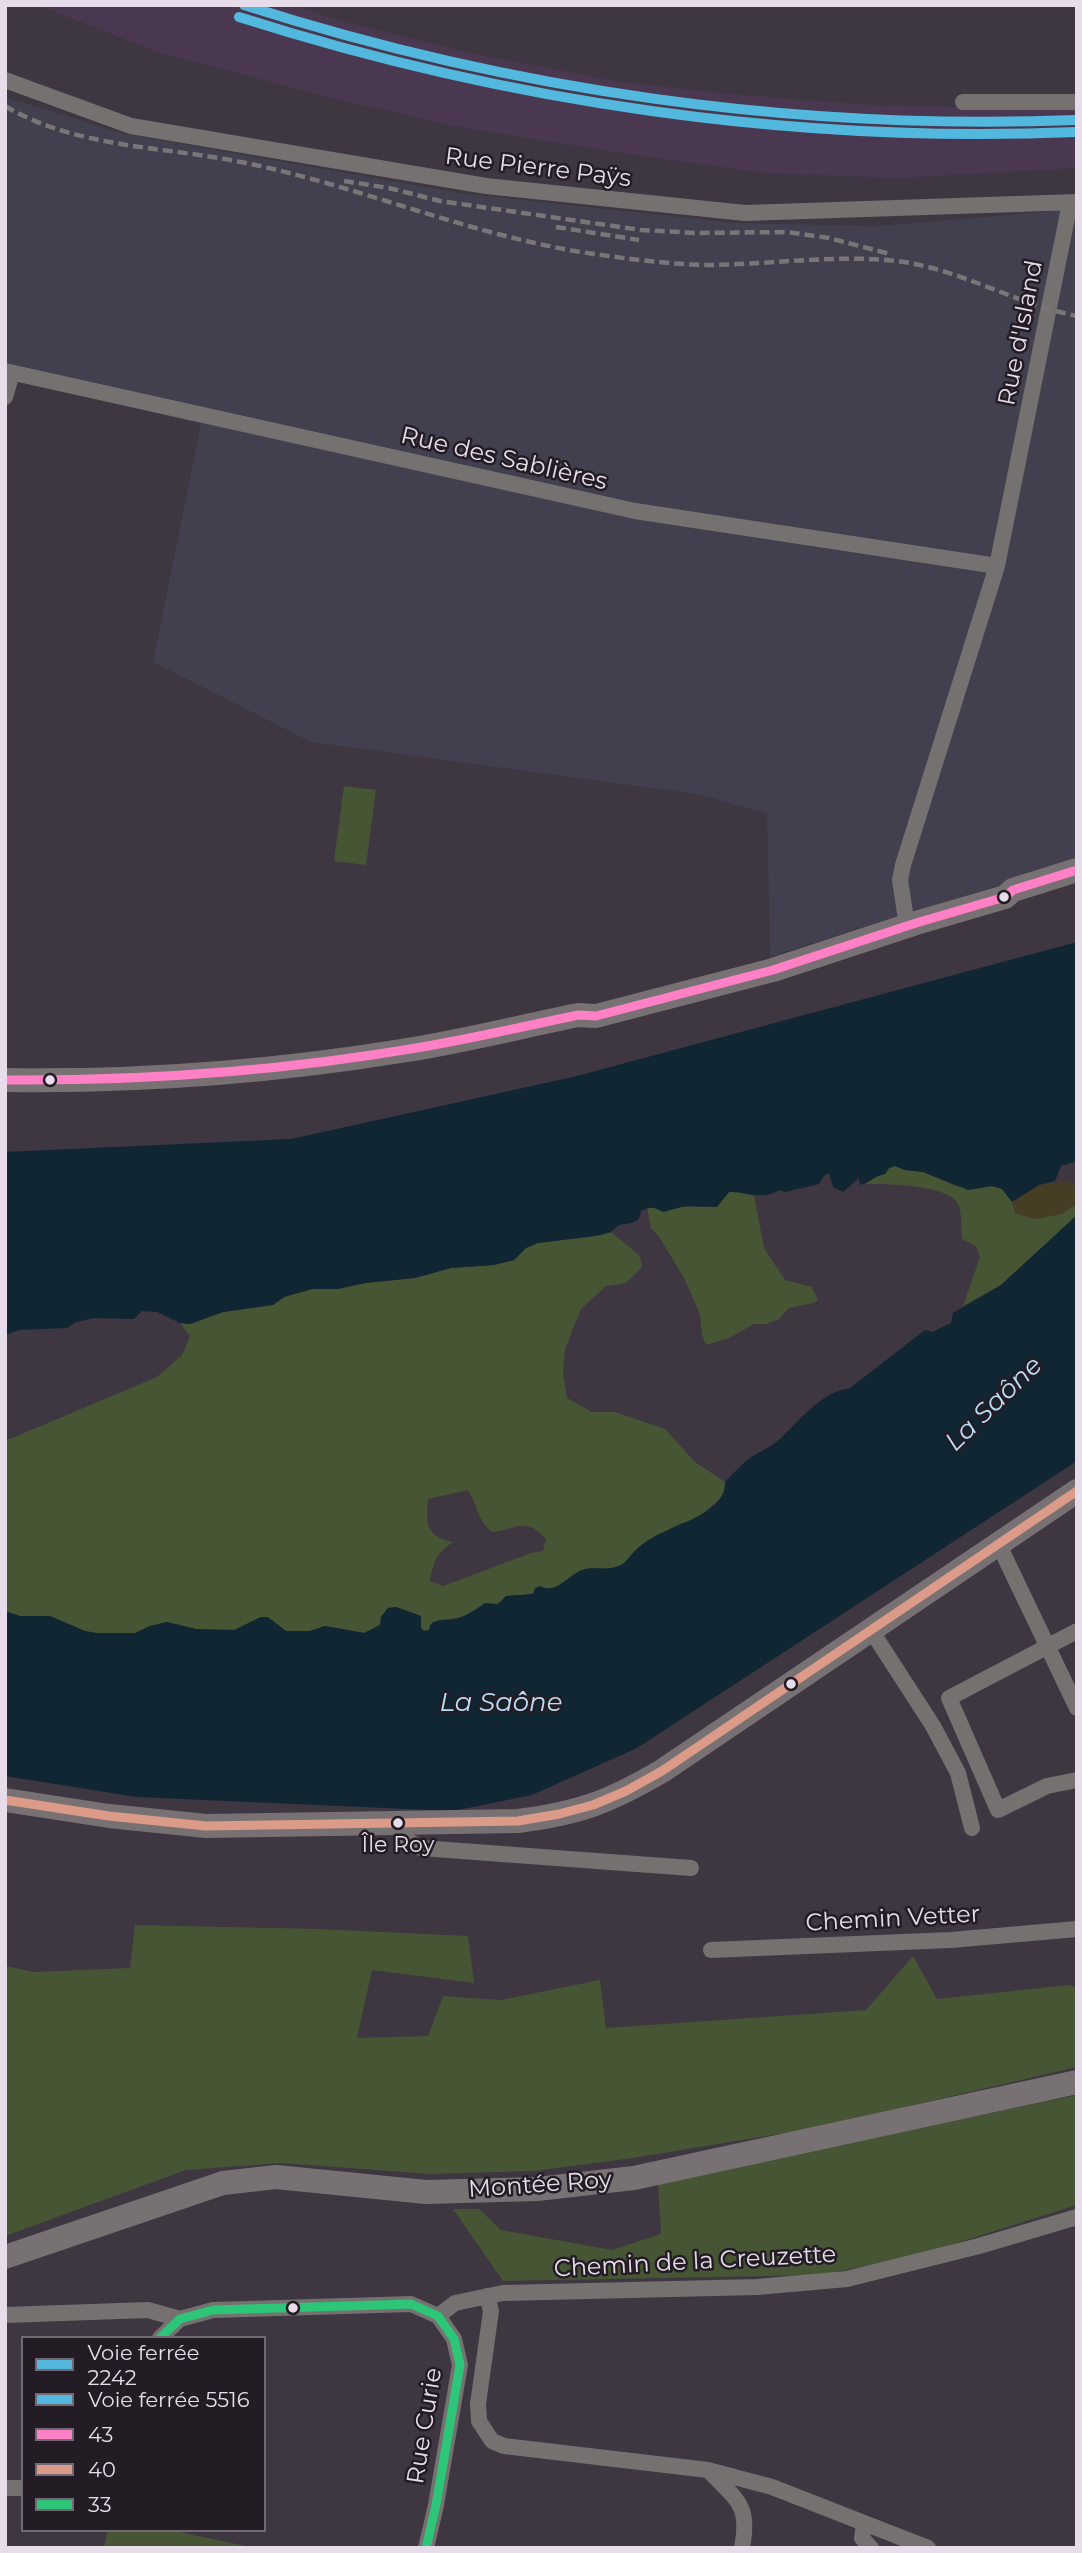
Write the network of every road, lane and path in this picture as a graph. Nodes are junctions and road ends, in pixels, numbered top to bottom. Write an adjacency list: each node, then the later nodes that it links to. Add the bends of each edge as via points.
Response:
1 (5, 80): 4 (street, Rue Pierre Paÿs, via 131,126 486,186 745,213)
2 (963, 102): 3 (street)
3 (1077, 102)
4 (1073, 203): 7 (street, Rue d'Island)
5 (8, 372): 6 (street); 7 (street, Rue des Sablières, via 635,511)
6 (5, 397)
7 (997, 566): 9 (street, Rue d'Island, via 903,865 900,880)
8 (1077, 870): 9 (main road, via 1013,890 1003,887)
9 (905, 921): 10 (main road, via 773,971 724,984 596,1016 578,1015 403,1051 170,1076)
10 (5, 1080)
11 (1077, 1491): 12 (main road)
12 (998, 1543): 13 (main road); 15 (street)
13 (871, 1629): 19 (main road, via 662,1771 595,1806 518,1821); 20 (street, via 958,1773)
14 (1077, 1631): 15 (street)
15 (1046, 1645): 16 (street); 17 (street, via 948,1698 998,1810 1047,1786)
16 (1077, 1708)
17 (1077, 1780)
18 (5, 1800): 19 (main road, via 206,1826)
19 (402, 1824): 21 (street, via 405,1839 421,1848)
20 (972, 1828)
21 (691, 1868)
22 (1077, 1929): 23 (street, Chemin Vetter, via 951,1940)
23 (711, 1950)
24 (1077, 2082): 26 (main road, Montée Roy, via 634,2178 537,2189 426,2192 276,2177 223,2183)
25 (1077, 2217): 27 (street, Chemin de la Creuzette, via 847,2279 757,2287)
26 (5, 2257)
27 (487, 2296): 29 (street, Chemin de la Creuzette, via 455,2303); 32 (street, via 491,2311 478,2404 479,2421 492,2441)
28 (5, 2315): 30 (street, via 148,2311)
29 (438, 2316): 30 (street, via 411,2304 213,2310); 34 (street, Rue Curie, via 454,2339 460,2365)
30 (180, 2319): 31 (street)
31 (162, 2336)
32 (708, 2470): 33 (street, via 772,2487); 35 (street, via 745,2513)
33 (864, 2523): 36 (street, via 862,2538); 37 (street)
34 (426, 2548)
35 (742, 2548)
36 (871, 2548)
37 (928, 2548)

